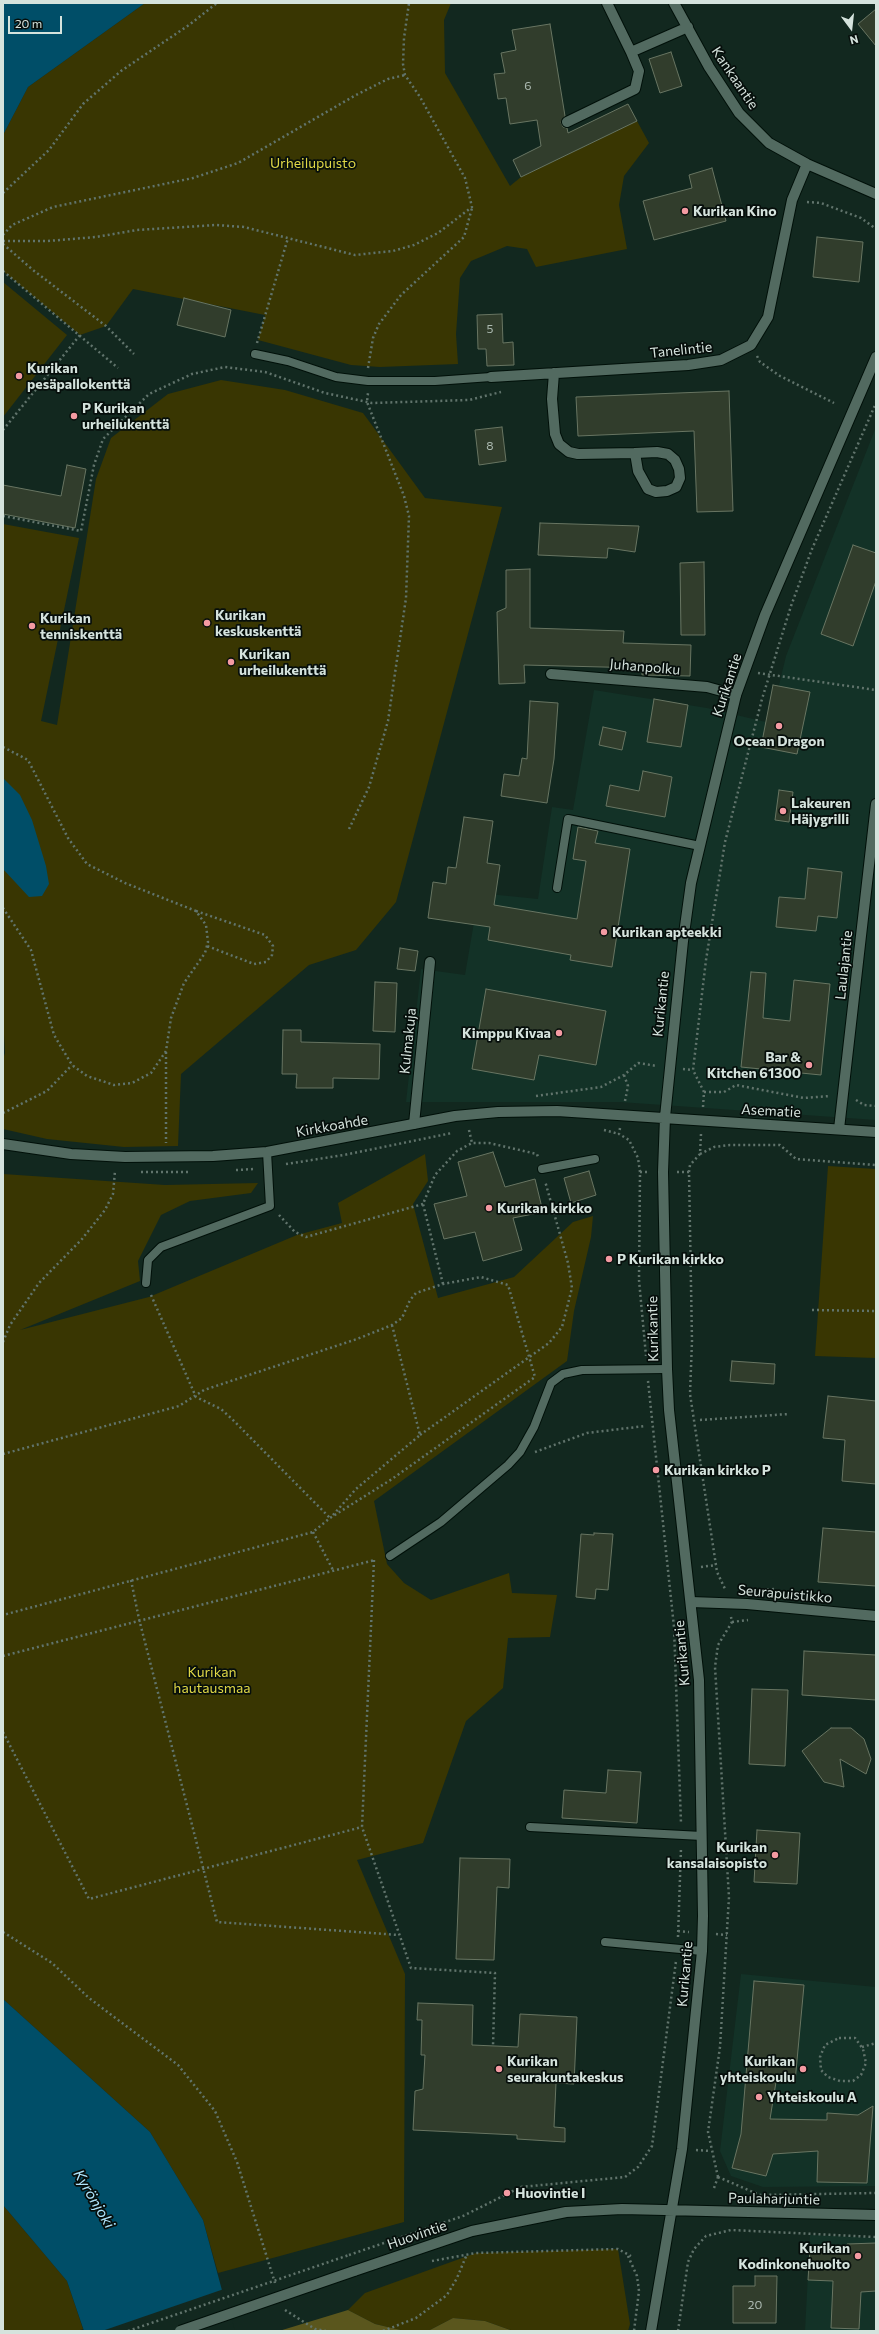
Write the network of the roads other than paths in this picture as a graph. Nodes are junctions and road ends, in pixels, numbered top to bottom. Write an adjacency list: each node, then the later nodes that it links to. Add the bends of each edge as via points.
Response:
1 (607, 3): 4 (main road)
2 (674, 3): 3 (main road, Kankaantie)
3 (688, 28): 4 (main road); 6 (main road, Kankaantie, via 709,67 739,113 769,143)
4 (631, 52): 5 (main road, via 639,71 635,89)
5 (567, 122)
6 (807, 164): 7 (main road, Kankaantie); 10 (main road, Tanelintie, via 792,200 768,317 751,346 721,360 688,365)
7 (876, 194)
8 (255, 354): 11 (lane, via 288,361 336,377 368,381 435,381)
9 (876, 357): 14 (main road, Kurikantie, via 765,615)
10 (554, 373): 11 (main road, Tanelintie); 12 (main road, via 552,399 555,434 559,444 569,452 578,454)
11 (491, 377)
12 (635, 453): 12 (main road, via 668,454 675,460 680,478 676,487 667,492 648,489 638,471)
13 (551, 674): 14 (main road, Juhanpolku, via 707,687)
14 (736, 695): 16 (main road, Kurikantie)
15 (876, 804): 21 (main road, Laulajantie)
16 (700, 846): 17 (lane, via 568,819); 19 (main road, Kurikantie, via 682,941)
17 (557, 888)
18 (430, 962): 20 (main road, Kulmakuja)
19 (665, 1117): 20 (main road, Kirkkoahde, via 557,1110 454,1116); 21 (main road, Asematie); 28 (main road, Kurikantie)
20 (414, 1124): 24 (main road, Kirkkoahde)
21 (840, 1129): 22 (main road, Asematie)
22 (876, 1132)
23 (8, 1144): 24 (main road, Kirkkoahde, via 71,1154 166,1158)
24 (267, 1152): 27 (lane, via 270,1206 161,1247 148,1260)
25 (595, 1160): 26 (lane)
26 (542, 1169)
27 (146, 1283)
28 (667, 1369): 29 (lane, via 582,1370 563,1374 551,1383 534,1427 520,1452 508,1466 441,1522); 30 (main road, Kurikantie, via 669,1410)
29 (390, 1556)
30 (691, 1602): 31 (main road, Seurapuistikko); 33 (main road, Kurikantie, via 700,1680)
31 (876, 1616)
32 (530, 1827): 33 (lane)
33 (702, 1836): 35 (main road, Kurikantie)
34 (605, 1942): 35 (lane)
35 (702, 1951): 36 (main road, Kurikantie, via 682,2149)
36 (672, 2210): 37 (main road, Paulaharjuntie); 38 (main road, Huovintie, bridge, via 566,2212 472,2231); 39 (main road, Kurikantie)
37 (876, 2215)
38 (180, 2331)
39 (651, 2331)

